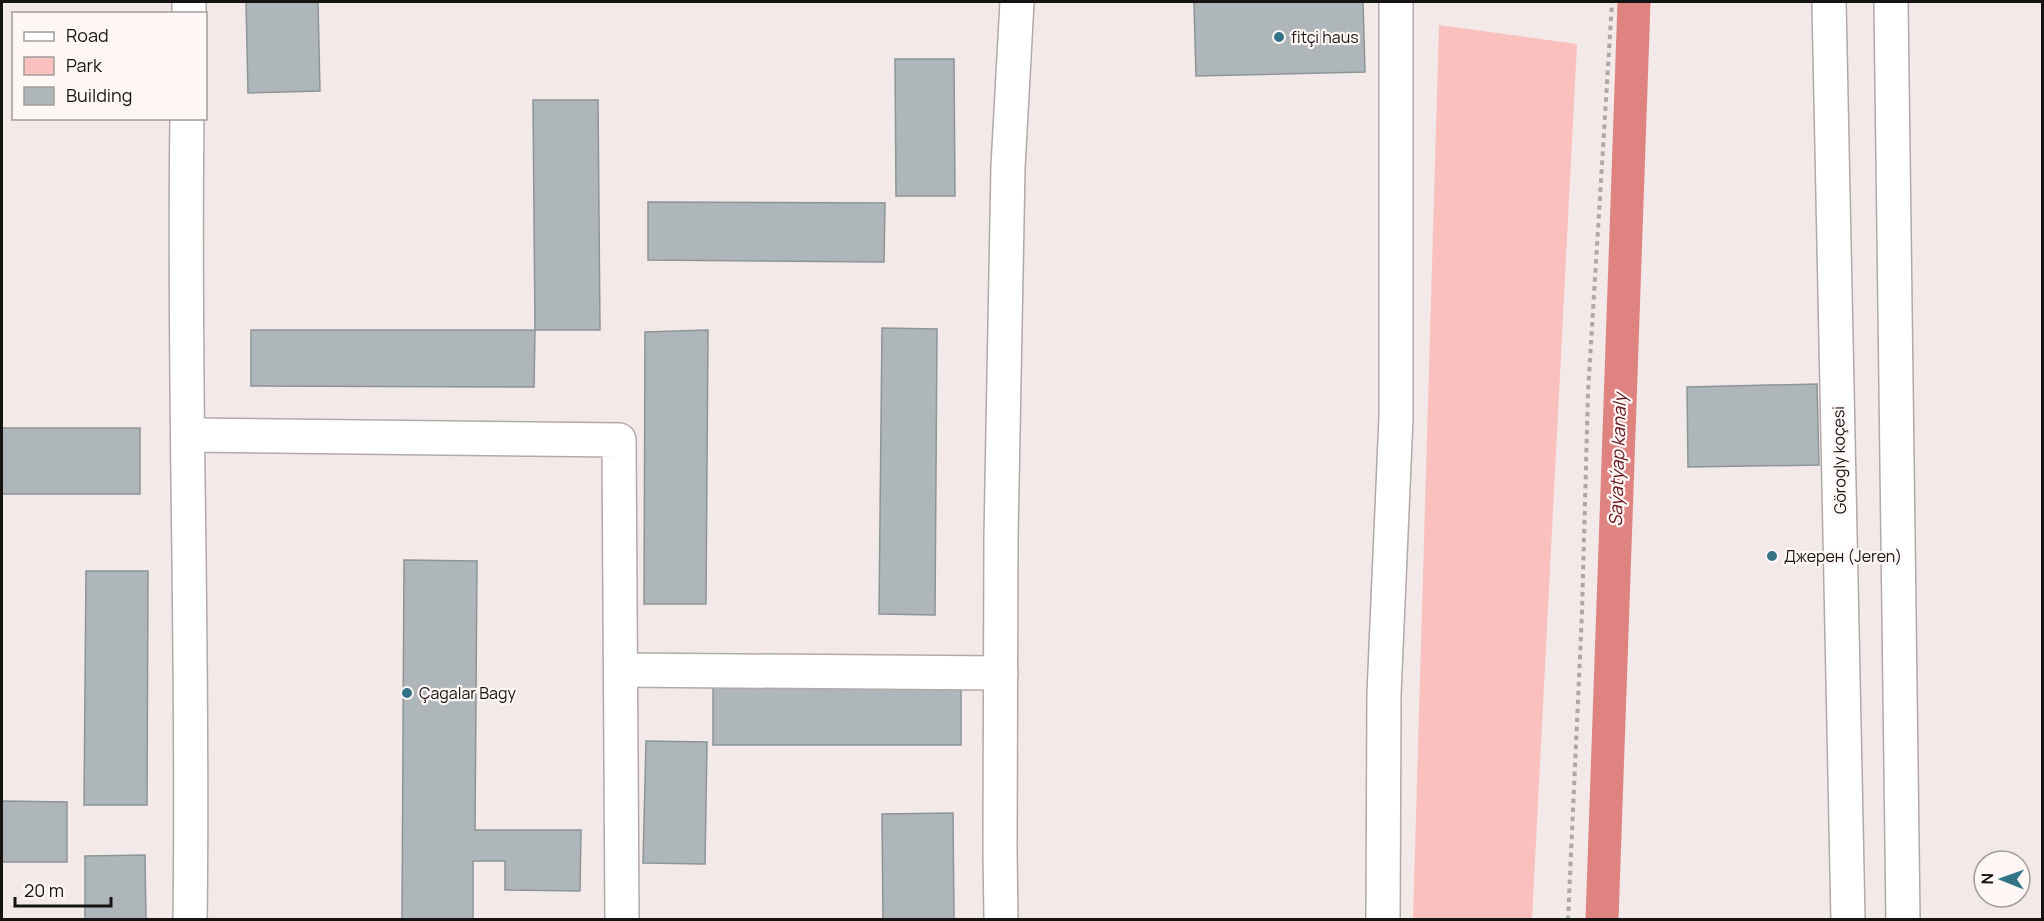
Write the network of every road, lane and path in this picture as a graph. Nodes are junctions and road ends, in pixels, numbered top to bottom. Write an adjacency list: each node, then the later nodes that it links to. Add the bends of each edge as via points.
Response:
1 (1017, 2): 9 (street, via 1008,179)
2 (1405, 2): 13 (street, via 1396,418 1384,694)
3 (1612, 2): 14 (path, via 1588,392)
4 (1829, 2): 15 (street, Görogly koçesi)
5 (1891, 2): 16 (street)
6 (187, 120): 7 (street)
7 (188, 435): 8 (street, via 619,440); 10 (street)
8 (621, 670): 9 (street); 11 (street)
9 (1000, 673): 12 (street)
10 (190, 920)
11 (622, 920)
12 (1001, 920)
13 (1383, 920)
14 (1568, 920)
15 (1848, 920)
16 (1902, 920)

